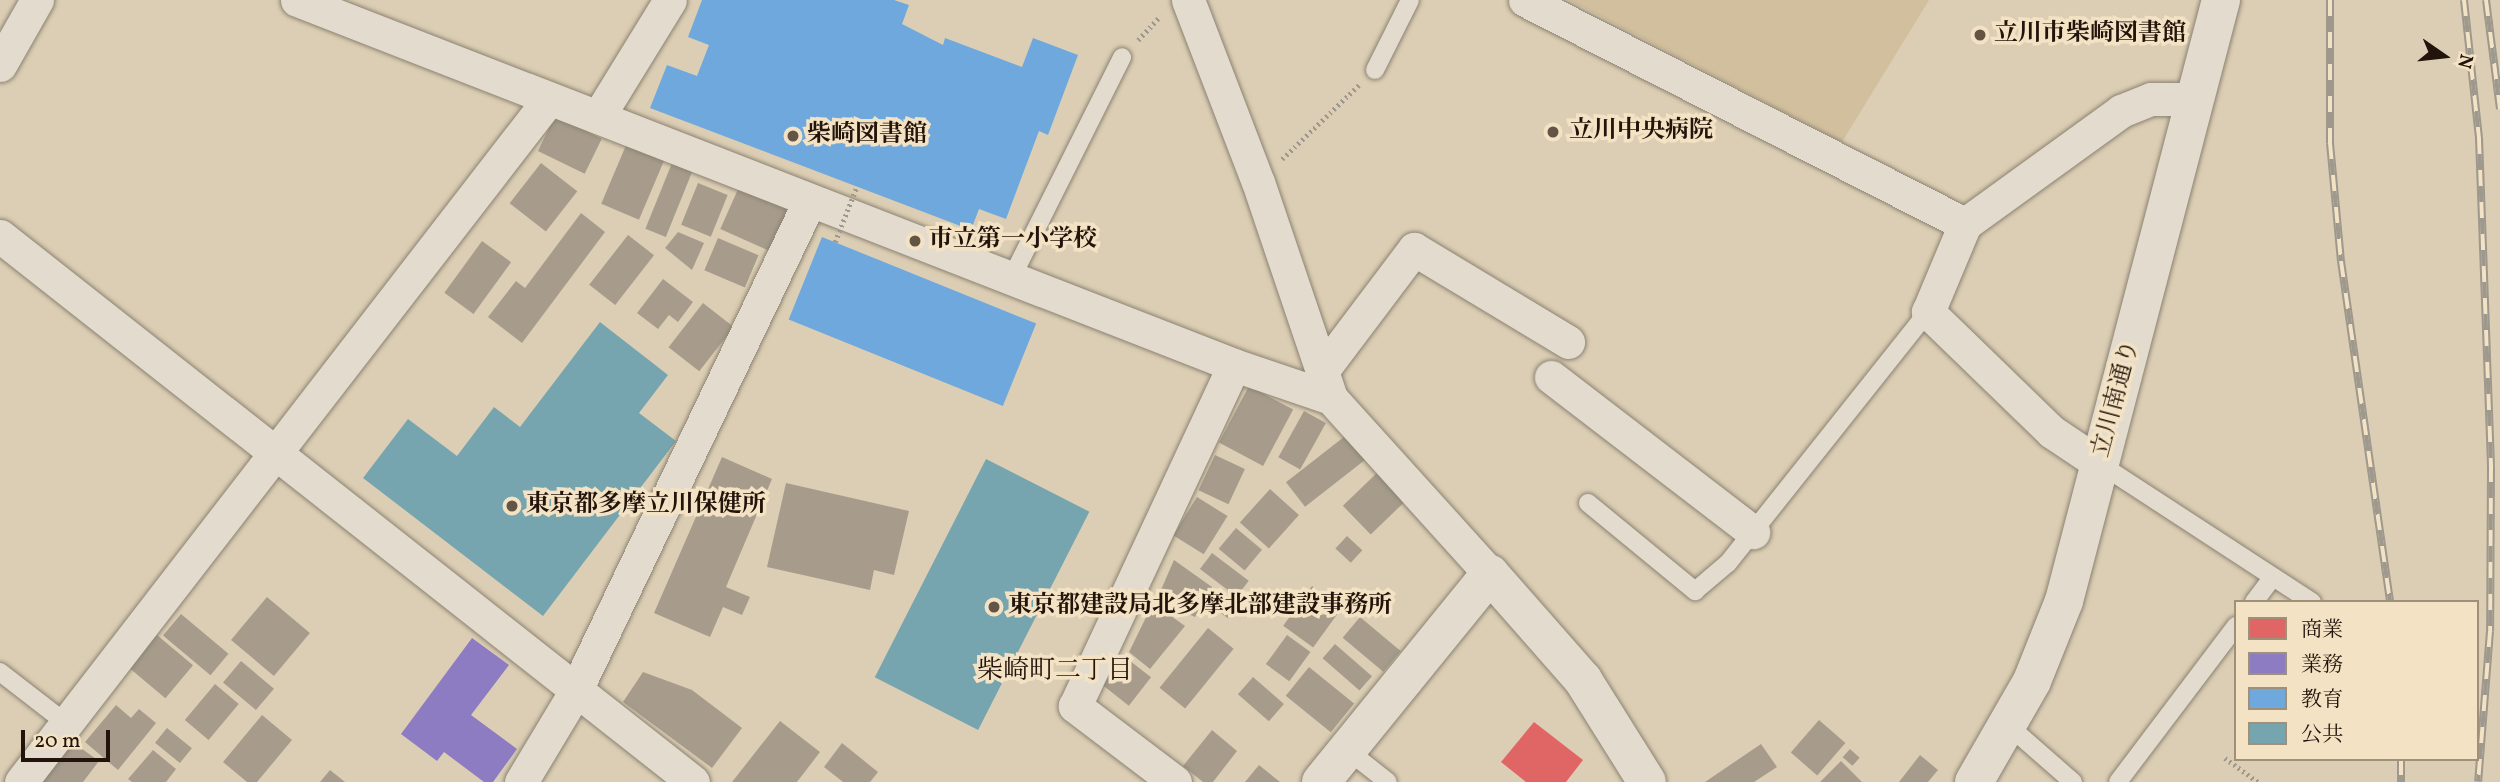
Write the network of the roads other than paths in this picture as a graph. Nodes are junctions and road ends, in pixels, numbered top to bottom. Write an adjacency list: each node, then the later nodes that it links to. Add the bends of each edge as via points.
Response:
1 (37, 0): 9 (street)
2 (297, 0): 11 (street)
3 (670, 0): 13 (street)
4 (1410, 0): 10 (lane)
5 (1525, 0): 15 (street)
6 (2221, 0): 12 (street, 立川南通り)
7 (1177, 5): 22 (street, via 1258,182)
8 (1122, 57): 17 (lane)
9 (0, 65)
10 (1375, 70)
11 (549, 99): 13 (street); 23 (street)
12 (2195, 99): 15 (street, via 2151,99 2121,111); 24 (street, 立川南通り)
13 (598, 117): 14 (street)
14 (809, 202): 17 (street); 33 (street)
15 (1965, 223): 18 (street)
16 (0, 236): 23 (street)
17 (1011, 279): 20 (street)
18 (1928, 312): 24 (street, via 2052,432); 26 (lane)
19 (1567, 342): 22 (street, via 1415,250)
20 (1234, 365): 22 (street); 40 (street, via 1076,706)
21 (1551, 377): 26 (street)
22 (1326, 385): 27 (street)
23 (272, 455): 33 (street); 34 (street)
24 (2099, 464): 28 (lane); 35 (street, 立川南通り, via 2064,601)
25 (1588, 503): 26 (lane, via 1695,591 1728,563)
26 (1753, 532)
27 (1490, 574): 36 (street); 43 (street, via 1583,680)
28 (2273, 577): 29 (lane); 30 (lane)
29 (2256, 600)
30 (2309, 600)
31 (2234, 629): 46 (lane)
32 (0, 671): 34 (lane)
33 (575, 692): 38 (street); 39 (street)
34 (66, 723): 37 (street)
35 (2009, 726): 44 (street, 立川南通り); 45 (lane)
36 (1346, 749): 41 (street); 42 (lane)
37 (21, 782)
38 (521, 782)
39 (692, 782)
40 (1175, 782)
41 (1321, 782)
42 (1388, 782)
43 (1647, 782)
44 (1974, 782)
45 (2073, 782)
46 (2118, 782)

